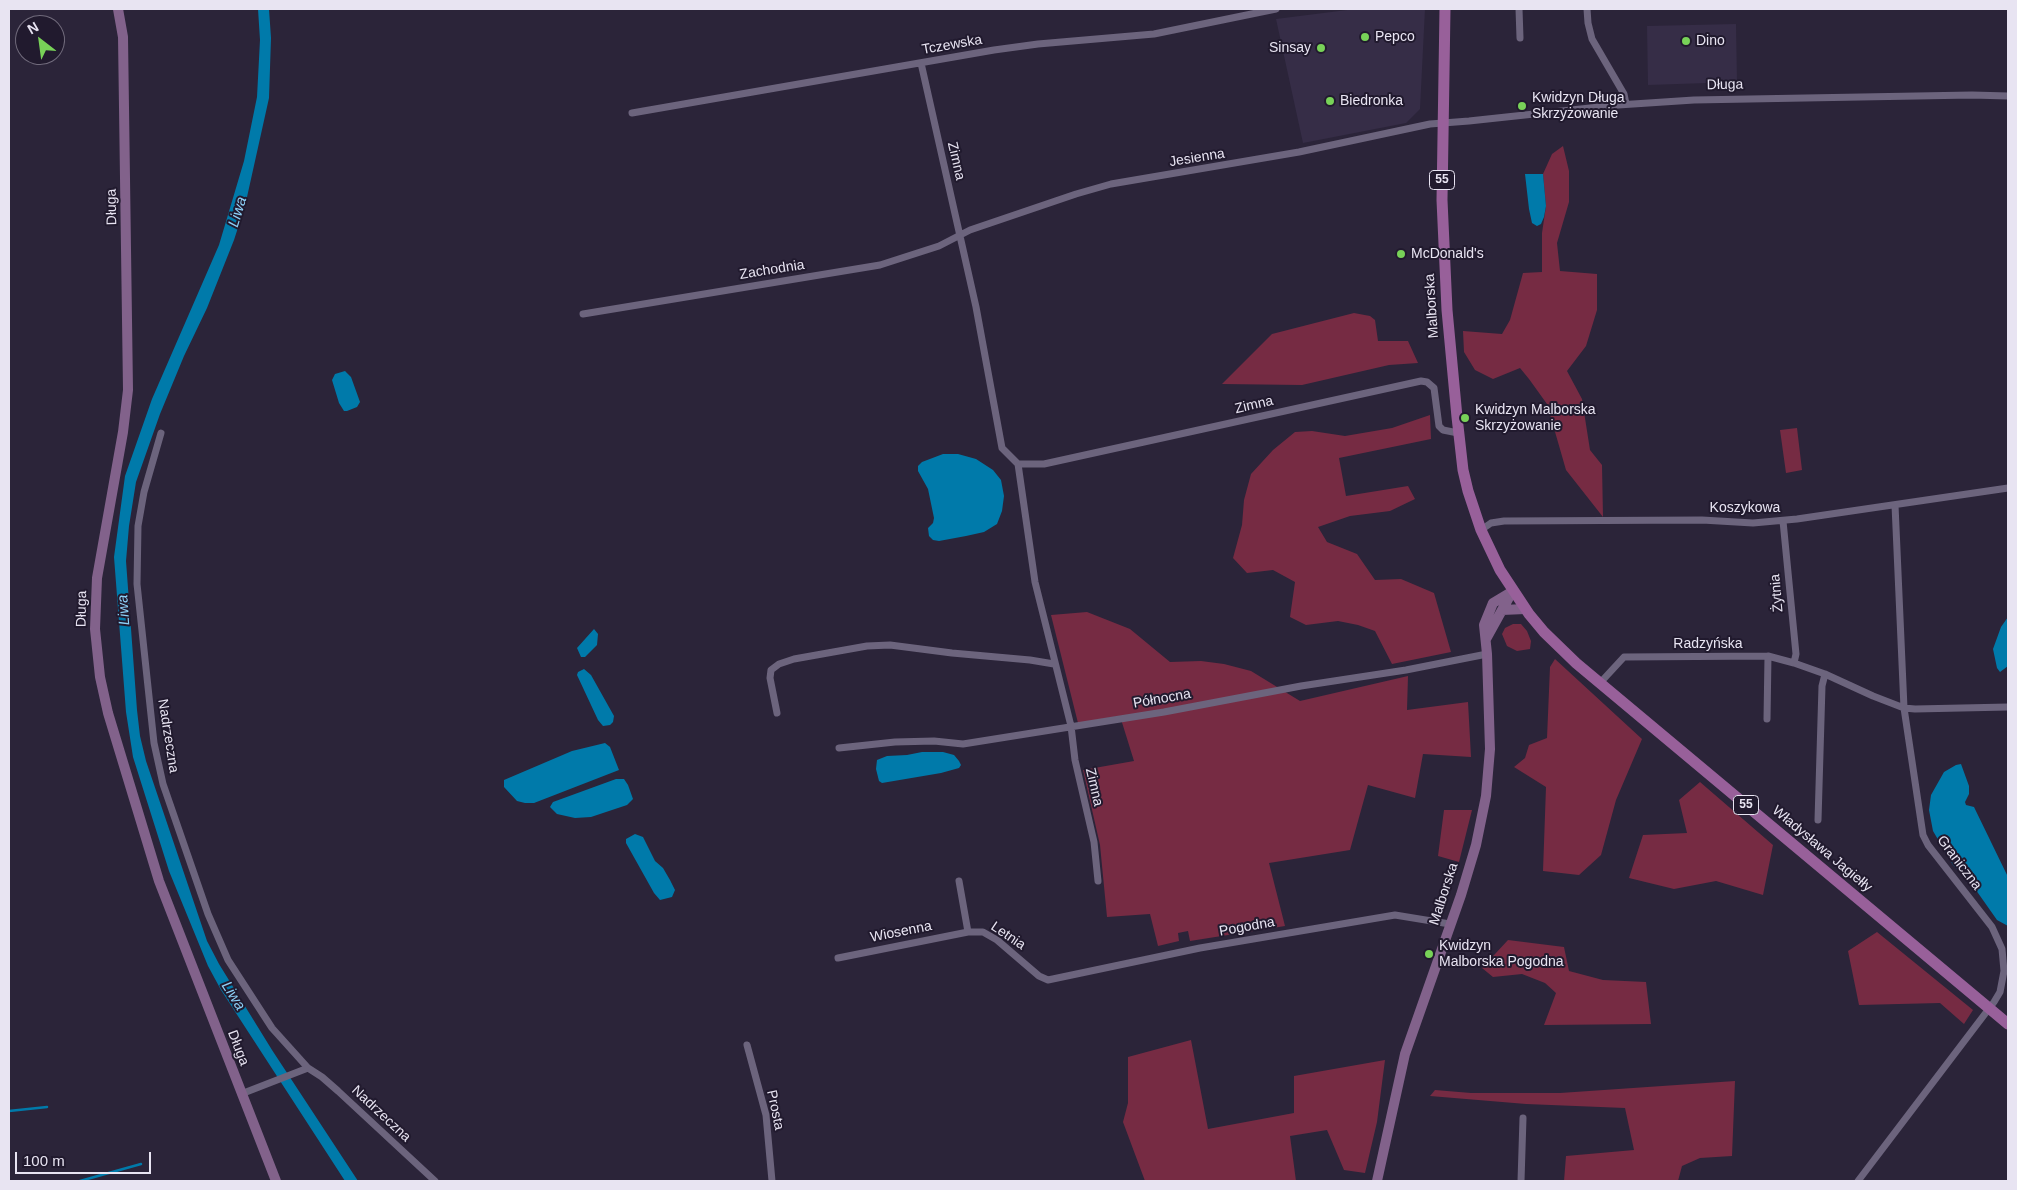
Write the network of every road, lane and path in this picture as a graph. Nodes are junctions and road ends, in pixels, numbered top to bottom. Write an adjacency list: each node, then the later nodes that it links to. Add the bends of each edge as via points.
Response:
1 (118, 9): 47 (street, Długa, via 123,37 128,390 97,578 95,629 100,677 159,881)
2 (1276, 9): 7 (street, Tczewska, via 1154,34 1038,44)
3 (1446, 9): 11 (main road, Malborska / 55)
4 (1519, 9): 6 (street)
5 (1587, 9): 9 (street, via 1592,39 1624,94)
6 (1520, 38)
7 (921, 62): 10 (street, Tczewska); 12 (street, Zimna)
8 (2008, 96): 9 (street, Długa, via 1719,99)
9 (1626, 104): 11 (street, Długa)
10 (632, 113)
11 (1443, 123): 12 (street, Jesienna, via 1111,184); 14 (main road, Malborska / 55, via 1443,236)
12 (960, 236): 13 (street, Zachodnia, via 880,265); 16 (street, Zimna, via 1002,448)
13 (583, 314)
14 (1458, 432): 16 (street, Zimna, via 1443,430 1439,426 1434,388 1421,380 1044,464); 20 (main road, Malborska / 55, via 1463,470)
15 (161, 434): 46 (street, Nadrzeczna, via 140,517 137,584 154,743 163,784 208,914 228,960 272,1028)
16 (1018, 464): 28 (street, Zimna, via 1035,582)
17 (2008, 488): 18 (street, Koszykowa)
18 (1895, 504): 19 (street, Koszykowa); 32 (street, Graniczna)
19 (1783, 520): 20 (street, Koszykowa, via 1754,523 1702,520 1504,521 1491,523); 27 (street, Żytnia, via 1796,654)
20 (1481, 530): 21 (main road, Malborska / 55)
21 (1513, 591): 22 (main road, Władysława Jagiełły / 55); 23 (street); 24 (street, Malborska, via 1492,603 1484,625)
22 (1525, 609): 23 (street); 30 (main road, Władysława Jagiełły / 55, via 1544,632)
23 (1502, 610): 24 (street)
24 (1486, 639): 25 (street, Malborska)
25 (1487, 654): 35 (street, Północna); 40 (street, Malborska, via 1490,750 1486,796 1476,845)
26 (1768, 656): 27 (street, Radzyńska); 30 (street, Radzyńska, via 1624,656); 34 (street)
27 (1794, 663): 29 (street, Radzyńska)
28 (1054, 664): 33 (street, via 890,645 867,646 779,664 771,670 770,678); 35 (street, Zimna)
29 (1825, 674): 32 (street, Radzyńska); 37 (street)
30 (1600, 683): 44 (main road, Władysława Jagiełły / 55)
31 (2008, 707): 32 (street, Radzyńska)
32 (1904, 708): 54 (street, Graniczna, via 1923,836 1992,927 2002,949 2004,971 2000,992 1994,1002)
33 (776, 713)
34 (1766, 719)
35 (1071, 726): 36 (street, Północna, via 962,744 894,742); 39 (street, Zimna, via 1075,760 1094,842)
36 (839, 748)
37 (1818, 820)
38 (959, 881): 41 (street, Letnia)
39 (1098, 881)
40 (1450, 924): 43 (street, Pogodna, via 1395,915 1200,948); 52 (street, Malborska, via 1405,1054)
41 (968, 932): 42 (street, Wiosenna); 43 (street, Letnia, via 983,932 997,940)
42 (838, 958)
43 (1048, 980)
44 (2006, 1023)
45 (748, 1045): 51 (street, Prosta, via 766,1115)
46 (308, 1068): 47 (street); 50 (street, Nadrzeczna, via 338,1091)
47 (241, 1094): 49 (street, Długa)
48 (1523, 1118): 53 (street)
49 (276, 1181)
50 (434, 1181)
51 (772, 1181)
52 (1377, 1181)
53 (1521, 1181)
54 (1858, 1181)

